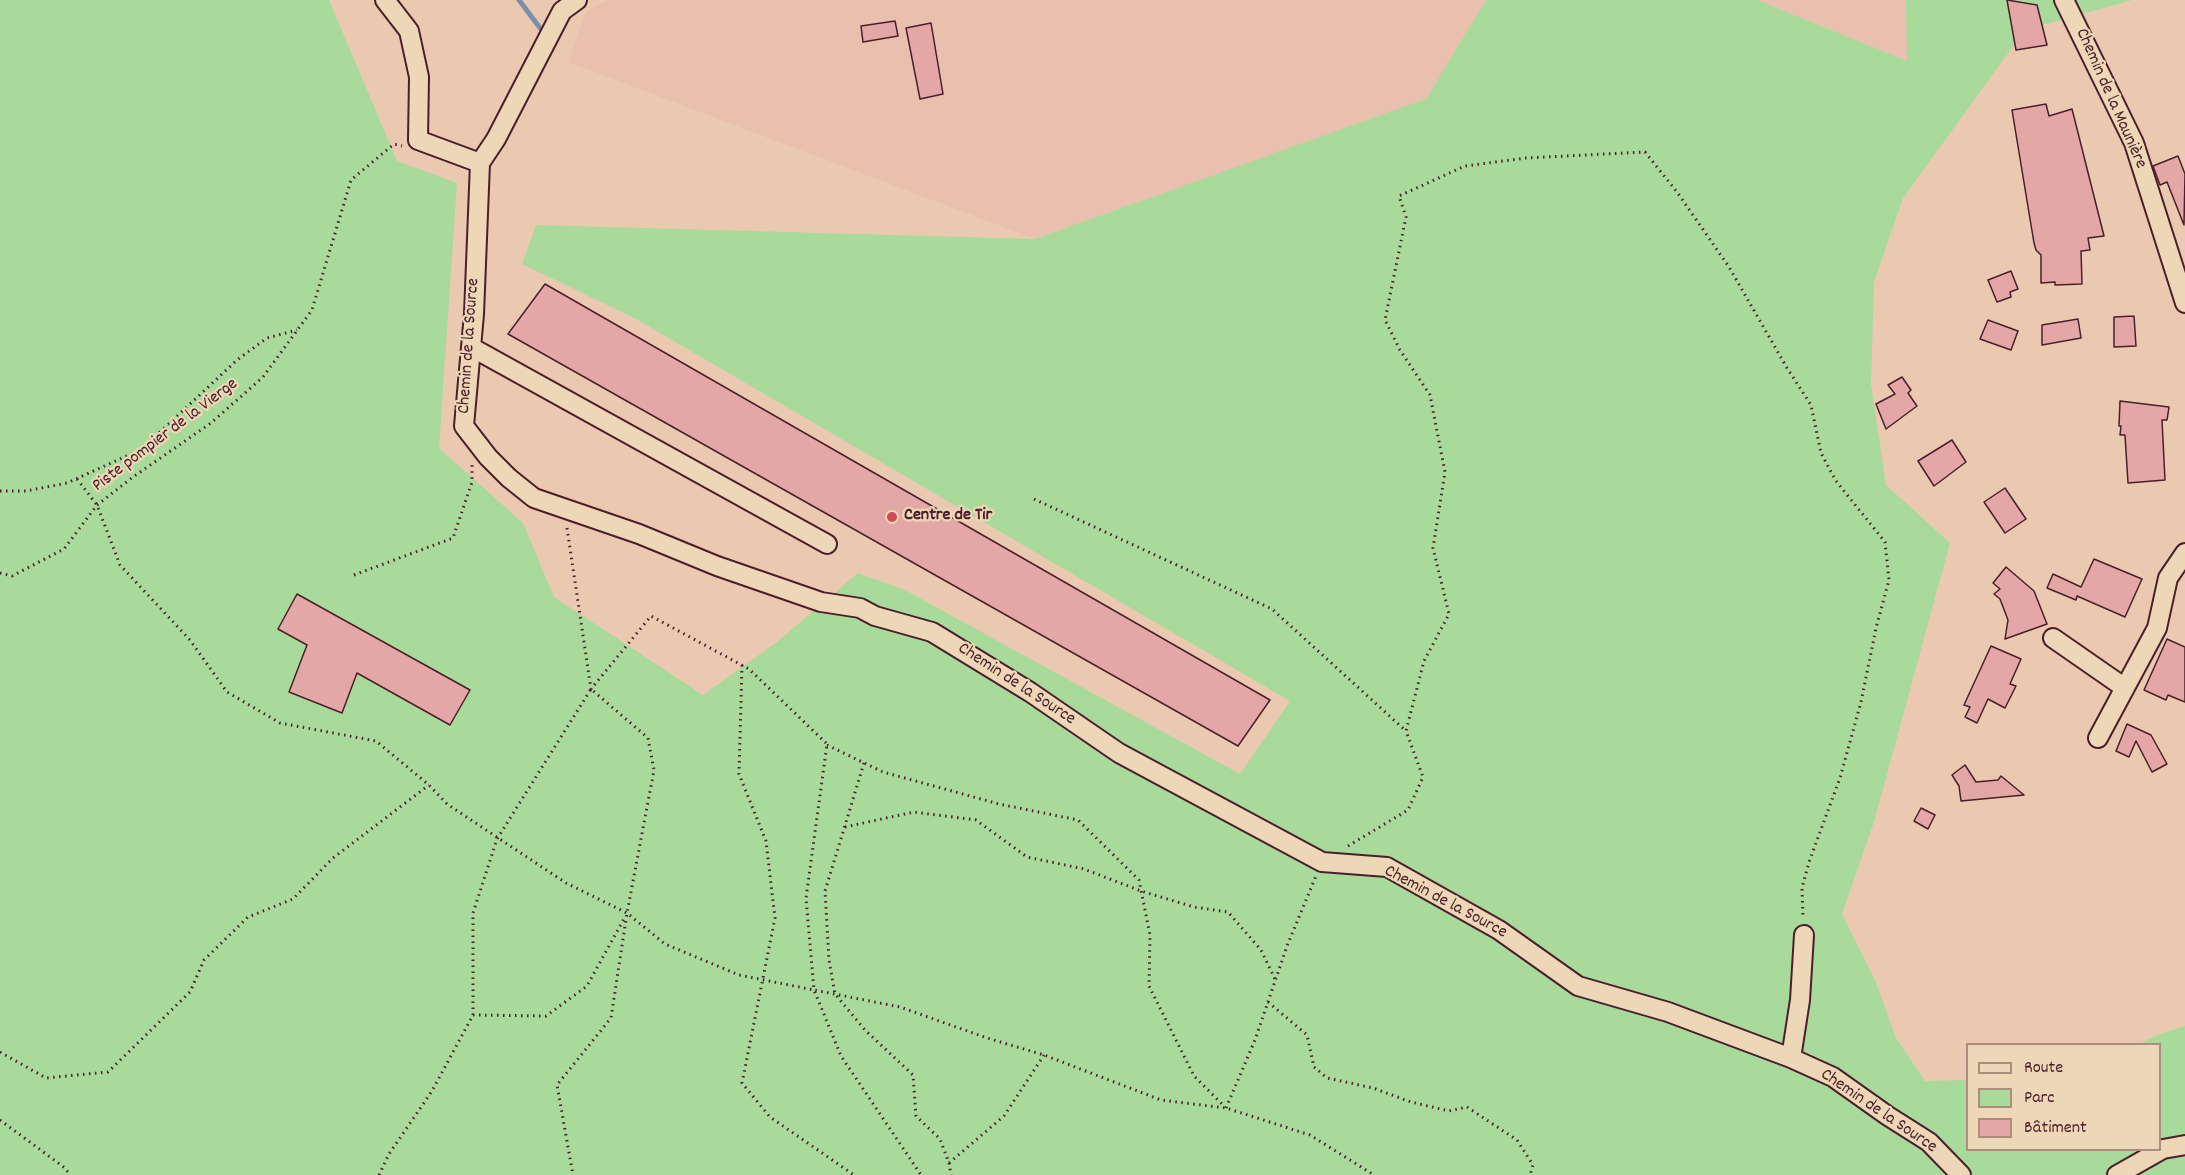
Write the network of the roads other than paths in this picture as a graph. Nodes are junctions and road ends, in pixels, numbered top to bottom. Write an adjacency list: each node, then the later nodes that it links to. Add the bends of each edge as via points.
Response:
1 (385, 0): 4 (street, via 409,31 419,77 418,140)
2 (577, 0): 4 (street, via 562,11)
3 (2064, 0): 5 (street, Chemin de la Maunière, via 2134,143)
4 (480, 163): 6 (street, Chemin de la Source)
5 (2185, 303)
6 (471, 347): 7 (street); 13 (street, Chemin de la Source, via 464,426 488,457 534,498 821,602 860,608 932,632 1119,753 1322,862 1387,867 1499,930 1578,986 1668,1012)
7 (827, 544)
8 (2185, 553): 10 (street, via 2168,578 2157,628)
9 (2053, 638): 10 (street)
10 (2125, 688): 11 (street)
11 (2098, 738)
12 (1804, 935): 13 (street)
13 (1791, 1058): 17 (street, Chemin de la Source, via 1833,1077 1929,1142)
14 (2185, 1146): 15 (street)
15 (2161, 1150)
16 (2159, 1151): 18 (street)
17 (1961, 1175)
18 (2116, 1175)

